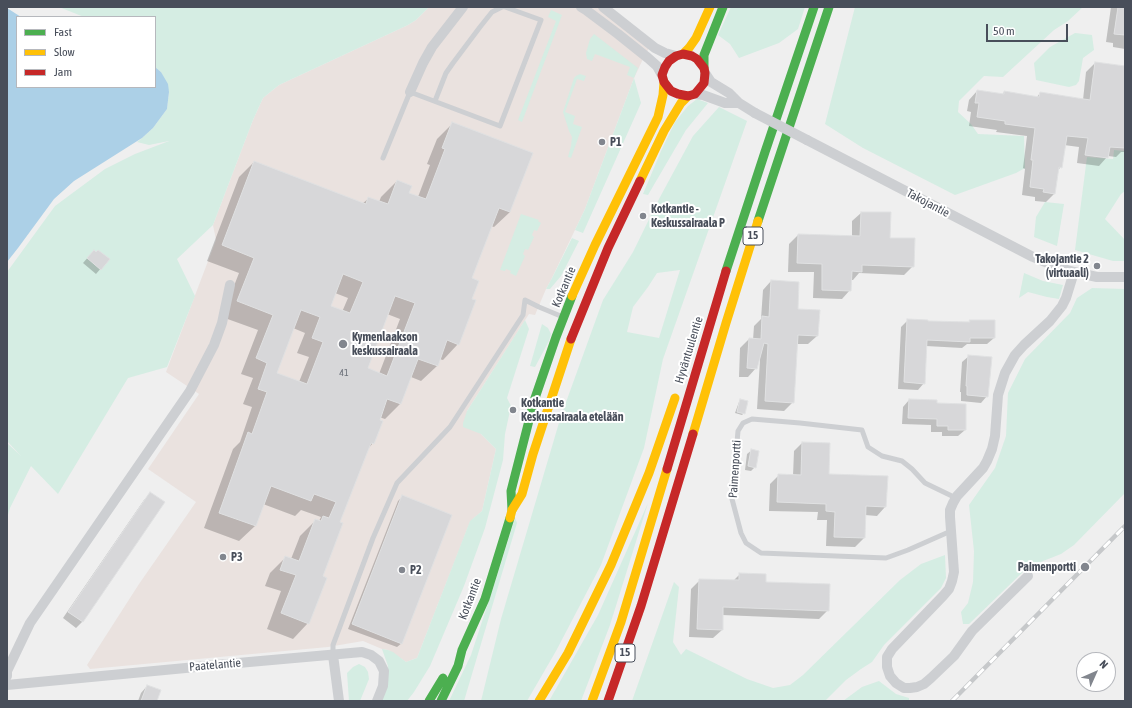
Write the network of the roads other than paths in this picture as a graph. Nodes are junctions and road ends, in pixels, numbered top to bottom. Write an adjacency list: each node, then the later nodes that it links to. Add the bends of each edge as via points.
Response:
1 (463, 7): 14 (street, via 432,47)
2 (504, 7): 10 (lane); 16 (lane, via 492,12 453,63)
3 (526, 7): 10 (lane)
4 (581, 7): 13 (street, via 648,58 657,66)
5 (603, 7): 11 (street, via 655,48 665,53)
6 (710, 7): 11 (main road, via 690,48)
7 (723, 7): 12 (main road, via 704,55)
8 (814, 7): 19 (main road, Hyväntuulentie / 15)
9 (829, 7): 31 (main road, 15, via 730,309)
10 (523, 13): 16 (lane, via 541,20 500,126)
11 (680, 55): 12 (main road, via 697,59); 13 (main road, via 668,61)
12 (705, 70): 15 (main road, via 704,83); 17 (street, Takojantie, via 711,82 730,93)
13 (663, 78): 15 (main road, via 671,91); 23 (main road, Kotkantie, via 663,95 658,117)
14 (410, 92): 16 (lane); 18 (lane)
15 (691, 95): 17 (street, Takojantie, via 726,103); 24 (main road, Kotkantie, via 681,103 630,199)
16 (434, 101)
17 (738, 103): 20 (street, Takojantie, bridge, via 1033,257)
18 (383, 158)
19 (727, 269): 25 (main road); 42 (main road, Hyväntuulentie / 15, via 638,568)
20 (1074, 272): 21 (street, Takojantie, via 1097,277); 27 (street, via 1062,306 1015,355 1005,373 998,396 992,449 983,468)
21 (1125, 277)
22 (230, 285): 34 (street, via 222,323 214,345 190,390 30,623)
23 (564, 317): 24 (lane); 28 (main road, Kotkantie, via 534,401 511,491); 33 (lane, via 525,300 523,315 450,427 397,483 373,538 333,645)
24 (578, 323): 28 (main road, Kotkantie, via 549,405 522,494)
25 (694, 348)
26 (678, 389): 41 (main road, via 649,473 611,564 571,647)
27 (956, 498): 29 (street, via 950,510); 29 (lane, Paimenportti, via 925,483 902,461 882,456 868,447 862,430 752,419 743,423 738,431 732,499 746,543 761,553 886,558)
28 (512, 510): 32 (main road, Kotkantie, via 484,599)
29 (951, 531): 30 (street, via 954,572 949,589 895,645 888,657 887,667 890,676 904,688 917,687 931,678 954,656 972,631)
30 (1028, 576)
31 (641, 606): 36 (main road); 43 (main road, 15)
32 (462, 650): 39 (main road, Kotkantie); 40 (main road, Kotkantie, via 458,666)
33 (333, 655): 35 (street, Paatelantie, via 238,662); 37 (street); 38 (street, Paatelantie, via 362,652 379,661 384,671 383,686)
34 (7, 676)
35 (7, 686)
36 (623, 686)
37 (339, 701)
38 (377, 701)
39 (429, 701)
40 (441, 701)
41 (540, 701)
42 (592, 701)
43 (608, 701)

